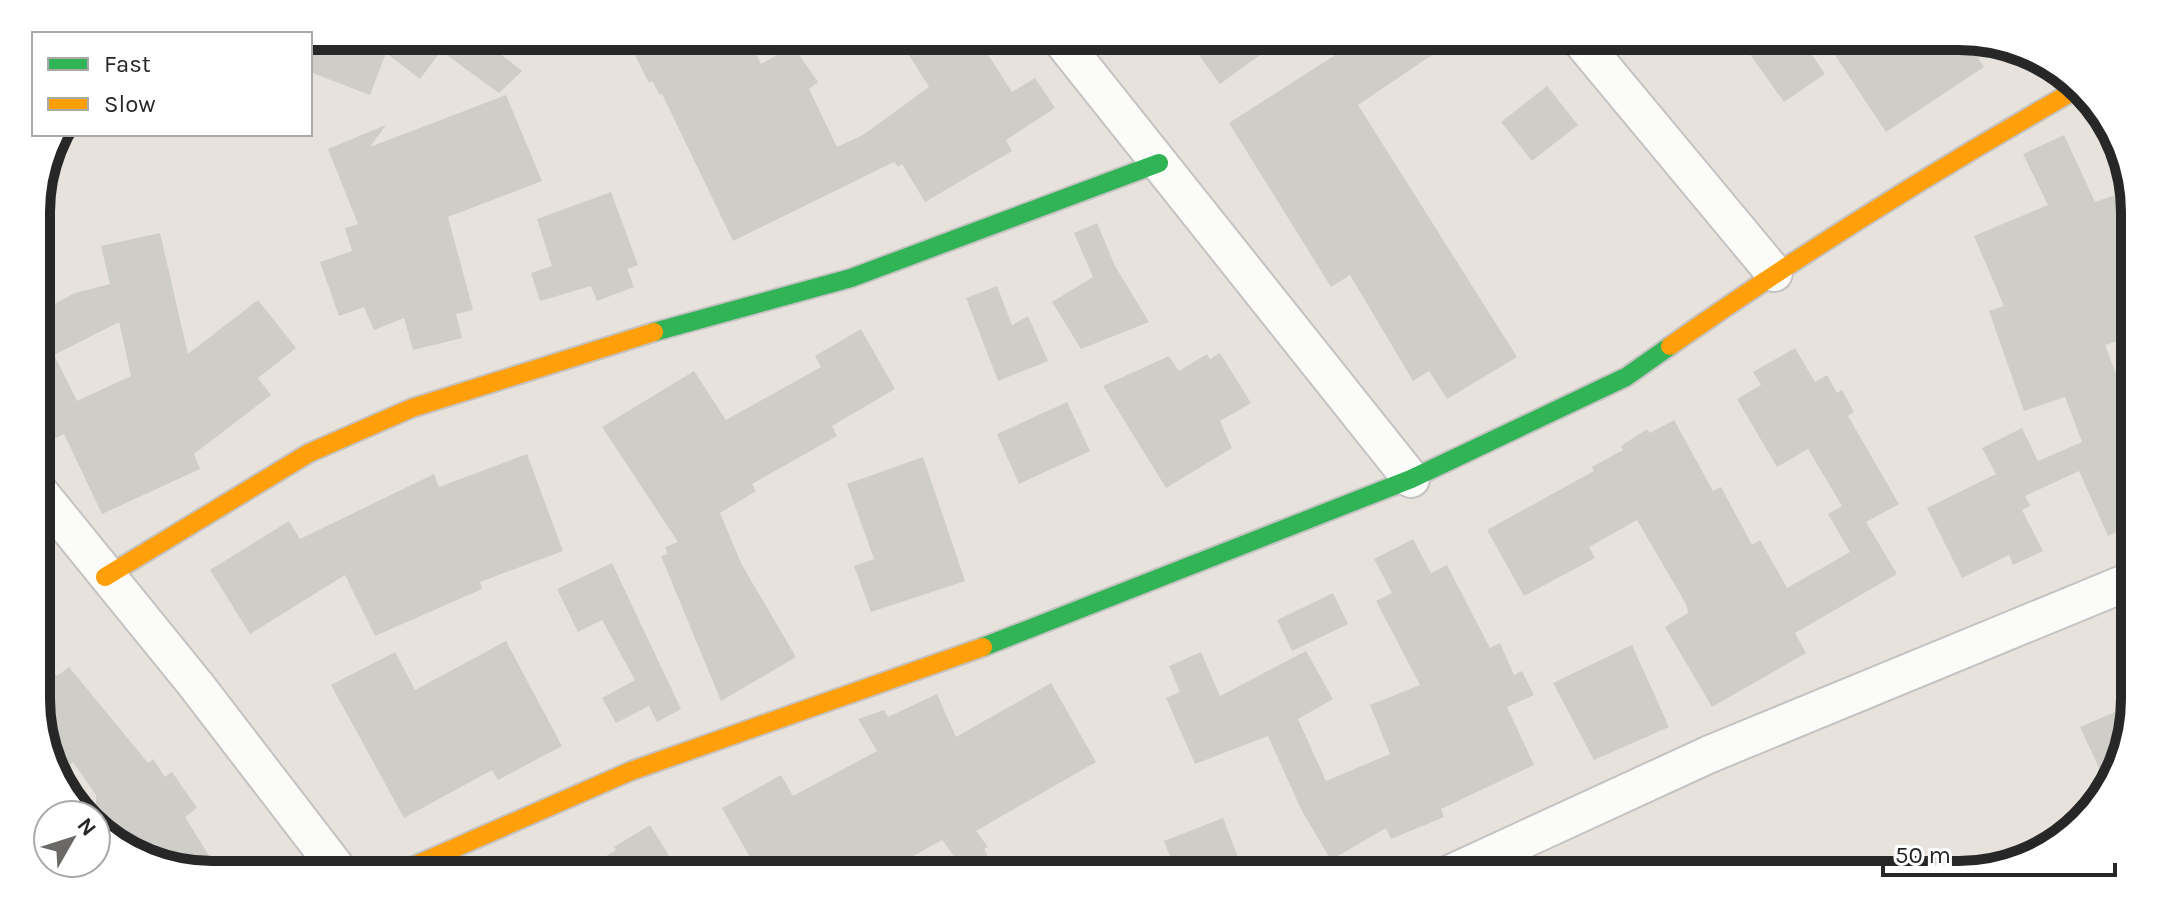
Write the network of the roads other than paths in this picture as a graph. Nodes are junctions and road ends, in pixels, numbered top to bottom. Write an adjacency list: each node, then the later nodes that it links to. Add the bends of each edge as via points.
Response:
1 (1069, 50): 4 (street)
2 (1589, 50): 5 (street)
3 (2069, 94): 5 (street, via 1926,175)
4 (1159, 163): 6 (street); 8 (street, via 851,278 705,316 412,408 309,453)
5 (1774, 273): 6 (street, via 1626,377)
6 (1411, 479): 11 (street, via 938,665 631,771)
7 (50, 506): 8 (street)
8 (105, 577): 10 (street)
9 (2121, 585): 12 (street, via 1710,754)
10 (331, 861)
11 (425, 861)
12 (1477, 861)

